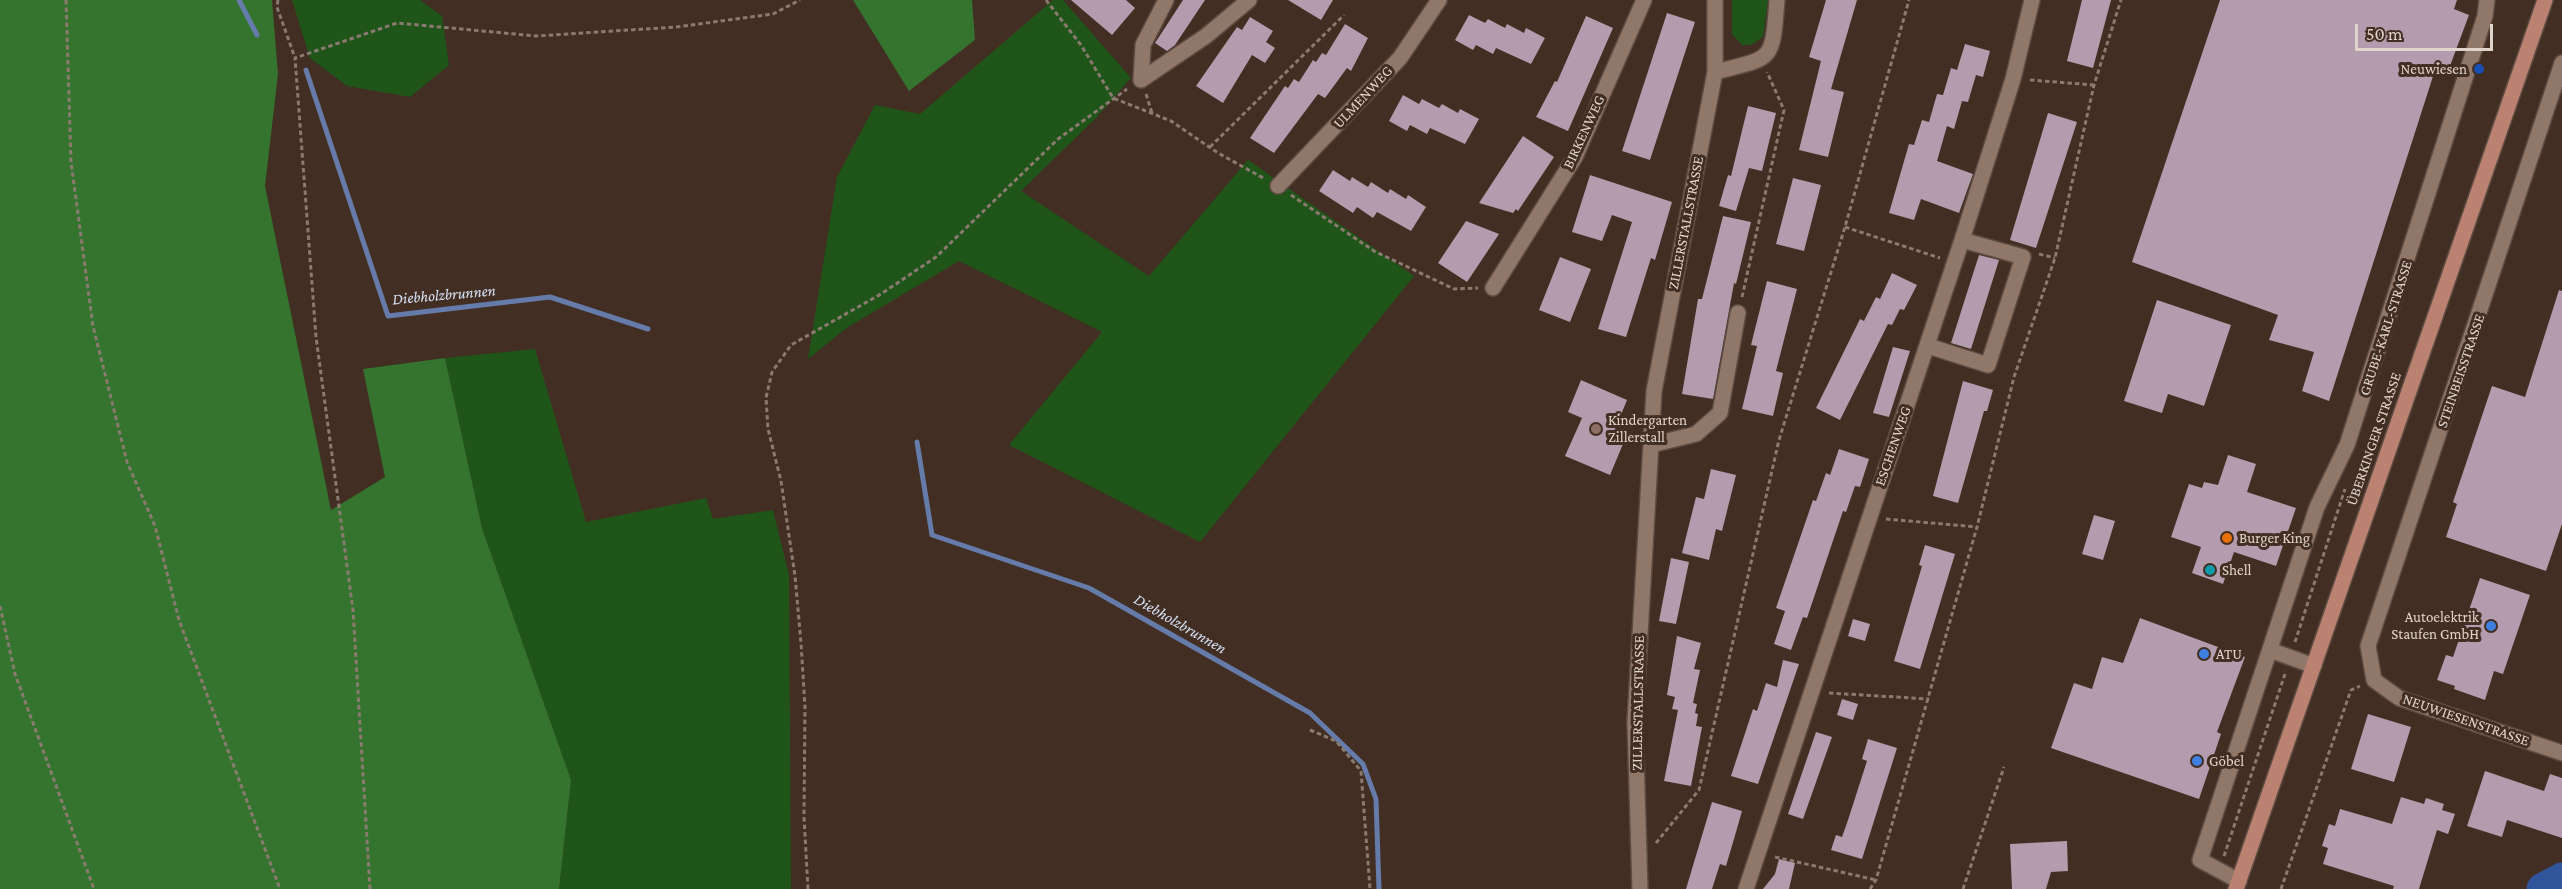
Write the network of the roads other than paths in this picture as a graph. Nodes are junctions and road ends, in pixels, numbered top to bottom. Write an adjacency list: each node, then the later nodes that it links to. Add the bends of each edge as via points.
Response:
1 (1166, 0): 2 (street, via 1143,45 1141,80 1206,36)
2 (1249, 0)
3 (1439, 0): 12 (street, ULMENWEG, via 1400,58)
4 (1644, 0): 14 (street, BIRKENWEG, via 1575,157)
5 (1715, 0): 11 (street, ZILLERSTALLSTRASSE)
6 (1777, 0): 11 (street, via 1771,49 1761,60)
7 (2032, 0): 13 (street, ESCHENWEG, via 2013,79)
8 (2487, 0): 18 (street, GRUBE-KARL-STRASSE, via 2486,16 2387,327 2347,445 2317,507)
9 (2545, 0): 19 (main road, ÜBERKINGER STRASSE)
10 (2562, 63): 20 (street, STEINBEISSTRASSE, via 2368,646)
11 (1715, 72): 17 (street, ZILLERSTALLSTRASSE, via 1654,391)
12 (1278, 186)
13 (1962, 240): 16 (street, ESCHENWEG); 16 (street, via 2023,257 1992,354 1988,365)
14 (1493, 288)
15 (1738, 313): 17 (street, via 1720,413 1696,434)
16 (1928, 346): 24 (street, ESCHENWEG)
17 (1651, 445): 23 (street, ZILLERSTALLSTRASSE, via 1635,722)
18 (2270, 650): 19 (street); 22 (street, GRUBE-KARL-STRASSE, via 2200,860)
19 (2314, 666): 22 (main road, ÜBERKINGER STRASSE)
20 (2374, 680): 21 (street, NEUWIESENSTRASSE, via 2399,698)
21 (2562, 753)
22 (2237, 885)
23 (1640, 889)
24 (1746, 889)

